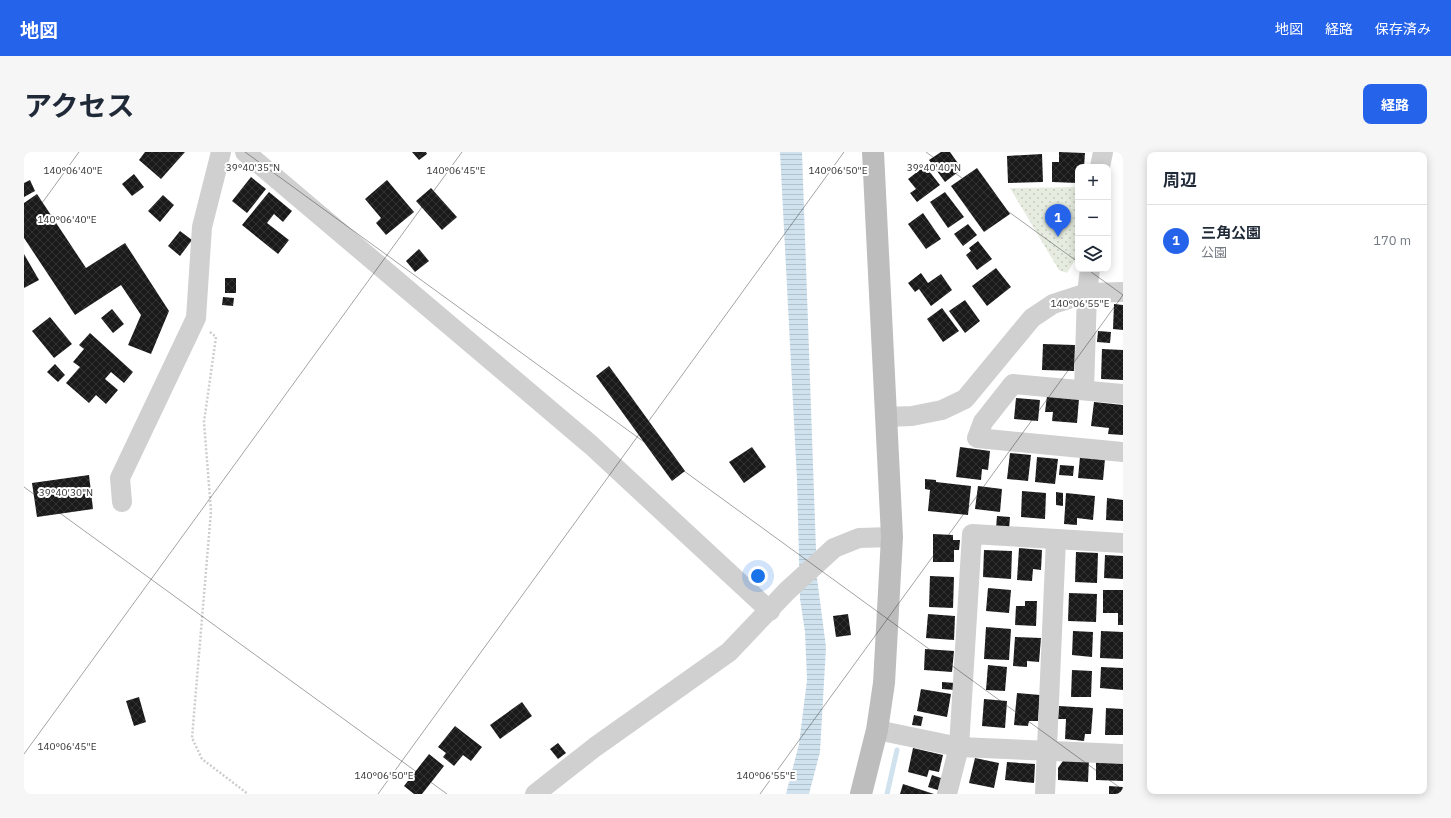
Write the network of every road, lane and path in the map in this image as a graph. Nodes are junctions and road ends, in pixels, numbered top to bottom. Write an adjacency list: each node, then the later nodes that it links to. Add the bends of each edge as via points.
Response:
1 (221, 152): 9 (street, via 202,227)
2 (245, 152): 18 (street, via 591,445)
3 (873, 152): 12 (street)
4 (1103, 152): 5 (street)
5 (1101, 164)
6 (1090, 272): 8 (street)
7 (1123, 292): 8 (street)
8 (1088, 293): 10 (street); 12 (street, via 1053,304 1032,318 965,400 942,410 912,416)
9 (196, 318): 14 (street, via 120,478); 23 (path, via 216,337 204,422 211,511 192,738 202,759)
10 (1084, 390): 11 (street); 13 (street, via 1012,384 983,422 977,438)
11 (1123, 394)
12 (886, 417): 15 (street)
13 (1123, 452)
14 (122, 502)
15 (892, 537): 18 (street, via 859,538 834,548 787,591); 19 (street, via 884,683)
16 (1056, 539): 17 (street); 20 (street, via 972,534); 21 (street)
17 (1123, 543)
18 (770, 611): 24 (street, via 729,652 595,747)
19 (876, 730): 20 (street); 25 (street)
20 (959, 747): 21 (street); 26 (street)
21 (1047, 752): 22 (street); 27 (street)
22 (1123, 754)
23 (248, 794)
24 (535, 794)
25 (861, 794)
26 (947, 794)
27 (1045, 794)

